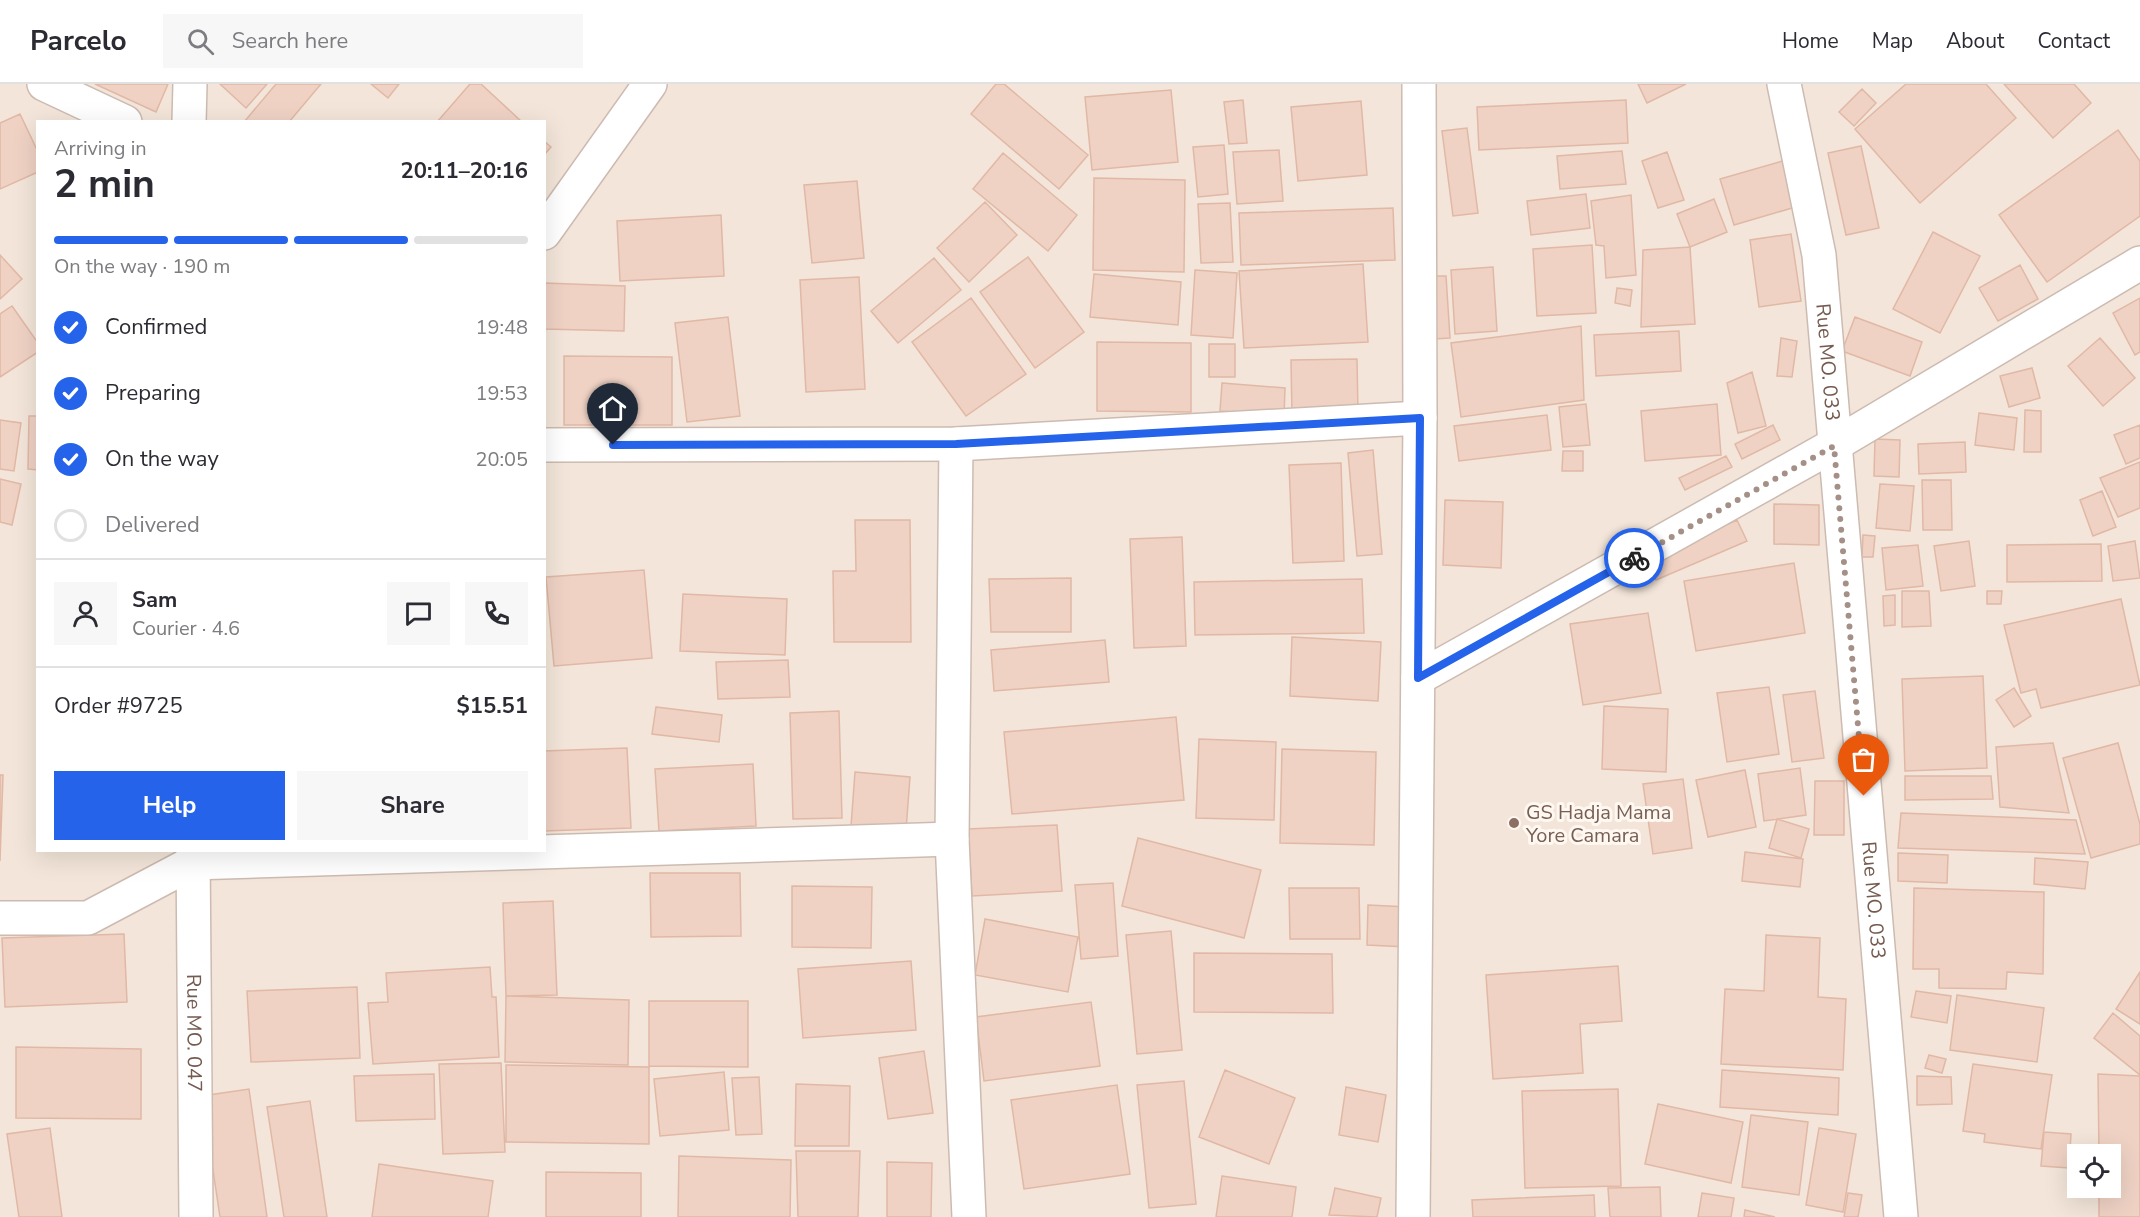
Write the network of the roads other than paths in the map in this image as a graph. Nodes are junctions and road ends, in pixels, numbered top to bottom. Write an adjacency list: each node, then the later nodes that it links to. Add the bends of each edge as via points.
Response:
1 (44, 84): 6 (street)
2 (190, 84): 7 (street)
3 (650, 84): 8 (street)
4 (1419, 84): 10 (street)
5 (1784, 84): 13 (street, Rue MO. 033, via 1819,255)
6 (121, 120)
7 (189, 120)
8 (546, 230)
9 (2140, 263): 13 (street)
10 (1420, 418): 11 (street); 14 (street)
11 (956, 444): 12 (street); 15 (street)
12 (546, 445)
13 (1834, 446): 14 (street); 23 (street, Rue MO. 033)
14 (1418, 678): 22 (street)
15 (952, 839): 16 (street); 21 (street)
16 (546, 849)
17 (403, 852): 18 (street)
18 (192, 857): 19 (street, via 88,918); 20 (street, Rue MO. 047)
19 (0, 918)
20 (195, 1217)
21 (969, 1217)
22 (1413, 1217)
23 (1901, 1217)

